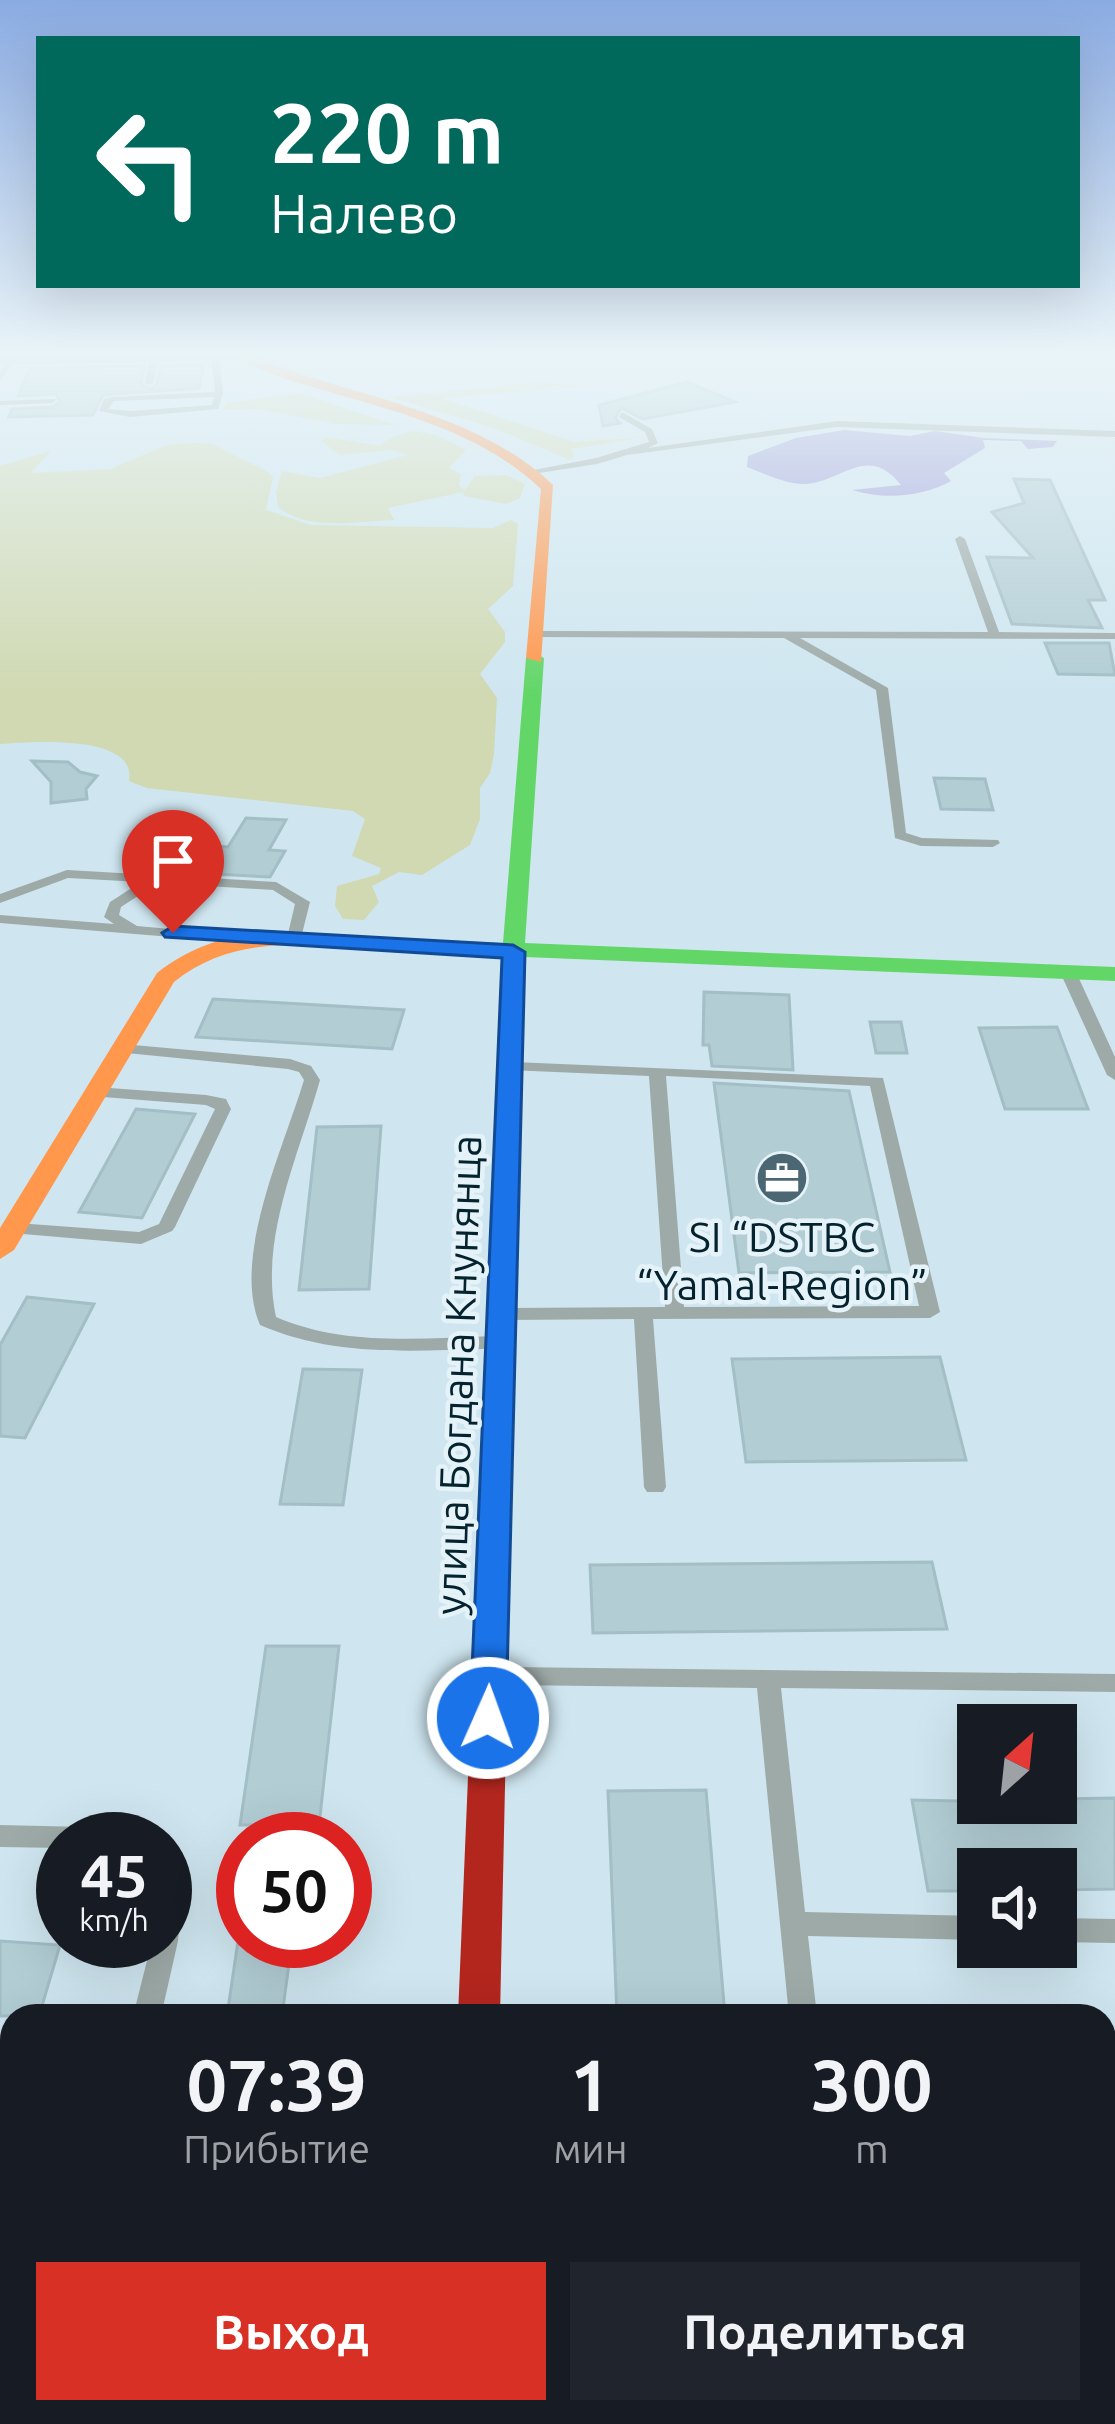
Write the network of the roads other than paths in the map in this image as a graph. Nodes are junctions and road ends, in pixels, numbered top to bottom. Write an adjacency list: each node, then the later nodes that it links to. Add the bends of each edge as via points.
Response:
1 (534, 467): 3 (main road)
2 (555, 467): 3 (lane)
3 (539, 470): 5 (main road, улица Богдана Кнунянца, via 548,495)
4 (960, 539): 7 (lane)
5 (536, 634): 6 (lane); 16 (main road, улица Богдана Кнунянца)
6 (786, 635): 7 (lane); 9 (lane, via 881,688 900,835)
7 (995, 635): 8 (lane)
8 (1115, 636)
9 (993, 843)
10 (158, 878): 11 (lane, via 67,874); 13 (lane, via 115,905 111,917); 15 (lane, via 276,886 303,902)
11 (0, 899)
12 (0, 919): 13 (lane)
13 (138, 929): 14 (lane)
14 (243, 939): 15 (main road); 19 (main road, via 192,952 165,978)
15 (293, 942): 16 (main road)
16 (513, 952): 17 (main road); 20 (main road, улица Богдана Кнунянца)
17 (1068, 972): 18 (main road); 22 (lane)
18 (1115, 974)
19 (122, 1049): 23 (main road); 27 (lane, via 290,1064 312,1080 275,1198 259,1300 267,1321 329,1341)
20 (510, 1067): 21 (lane); 27 (main road, улица Богдана Кнунянца)
21 (657, 1071): 26 (lane); 26 (lane, via 877,1081 930,1312)
22 (1114, 1072)
23 (96, 1091): 24 (main road); 24 (lane, via 220,1103 166,1227 141,1238)
24 (6, 1239)
25 (643, 1313): 26 (lane); 27 (lane); 28 (lane)
26 (675, 1313)
27 (501, 1328): 29 (main road, улица Богдана Кнунянца)
28 (655, 1487)
29 (489, 1676): 30 (lane); 40 (main road, улица Богдана Кнунянца)
30 (768, 1680): 31 (lane); 34 (lane)
31 (1115, 1683)
32 (0, 1836): 33 (lane)
33 (36, 1837)
34 (794, 1924): 35 (lane); 41 (lane)
35 (957, 1928)
36 (1077, 1930): 37 (lane)
37 (1115, 1931)
38 (159, 1968): 39 (lane)
39 (150, 2004)
40 (479, 2004)
41 (802, 2004)

